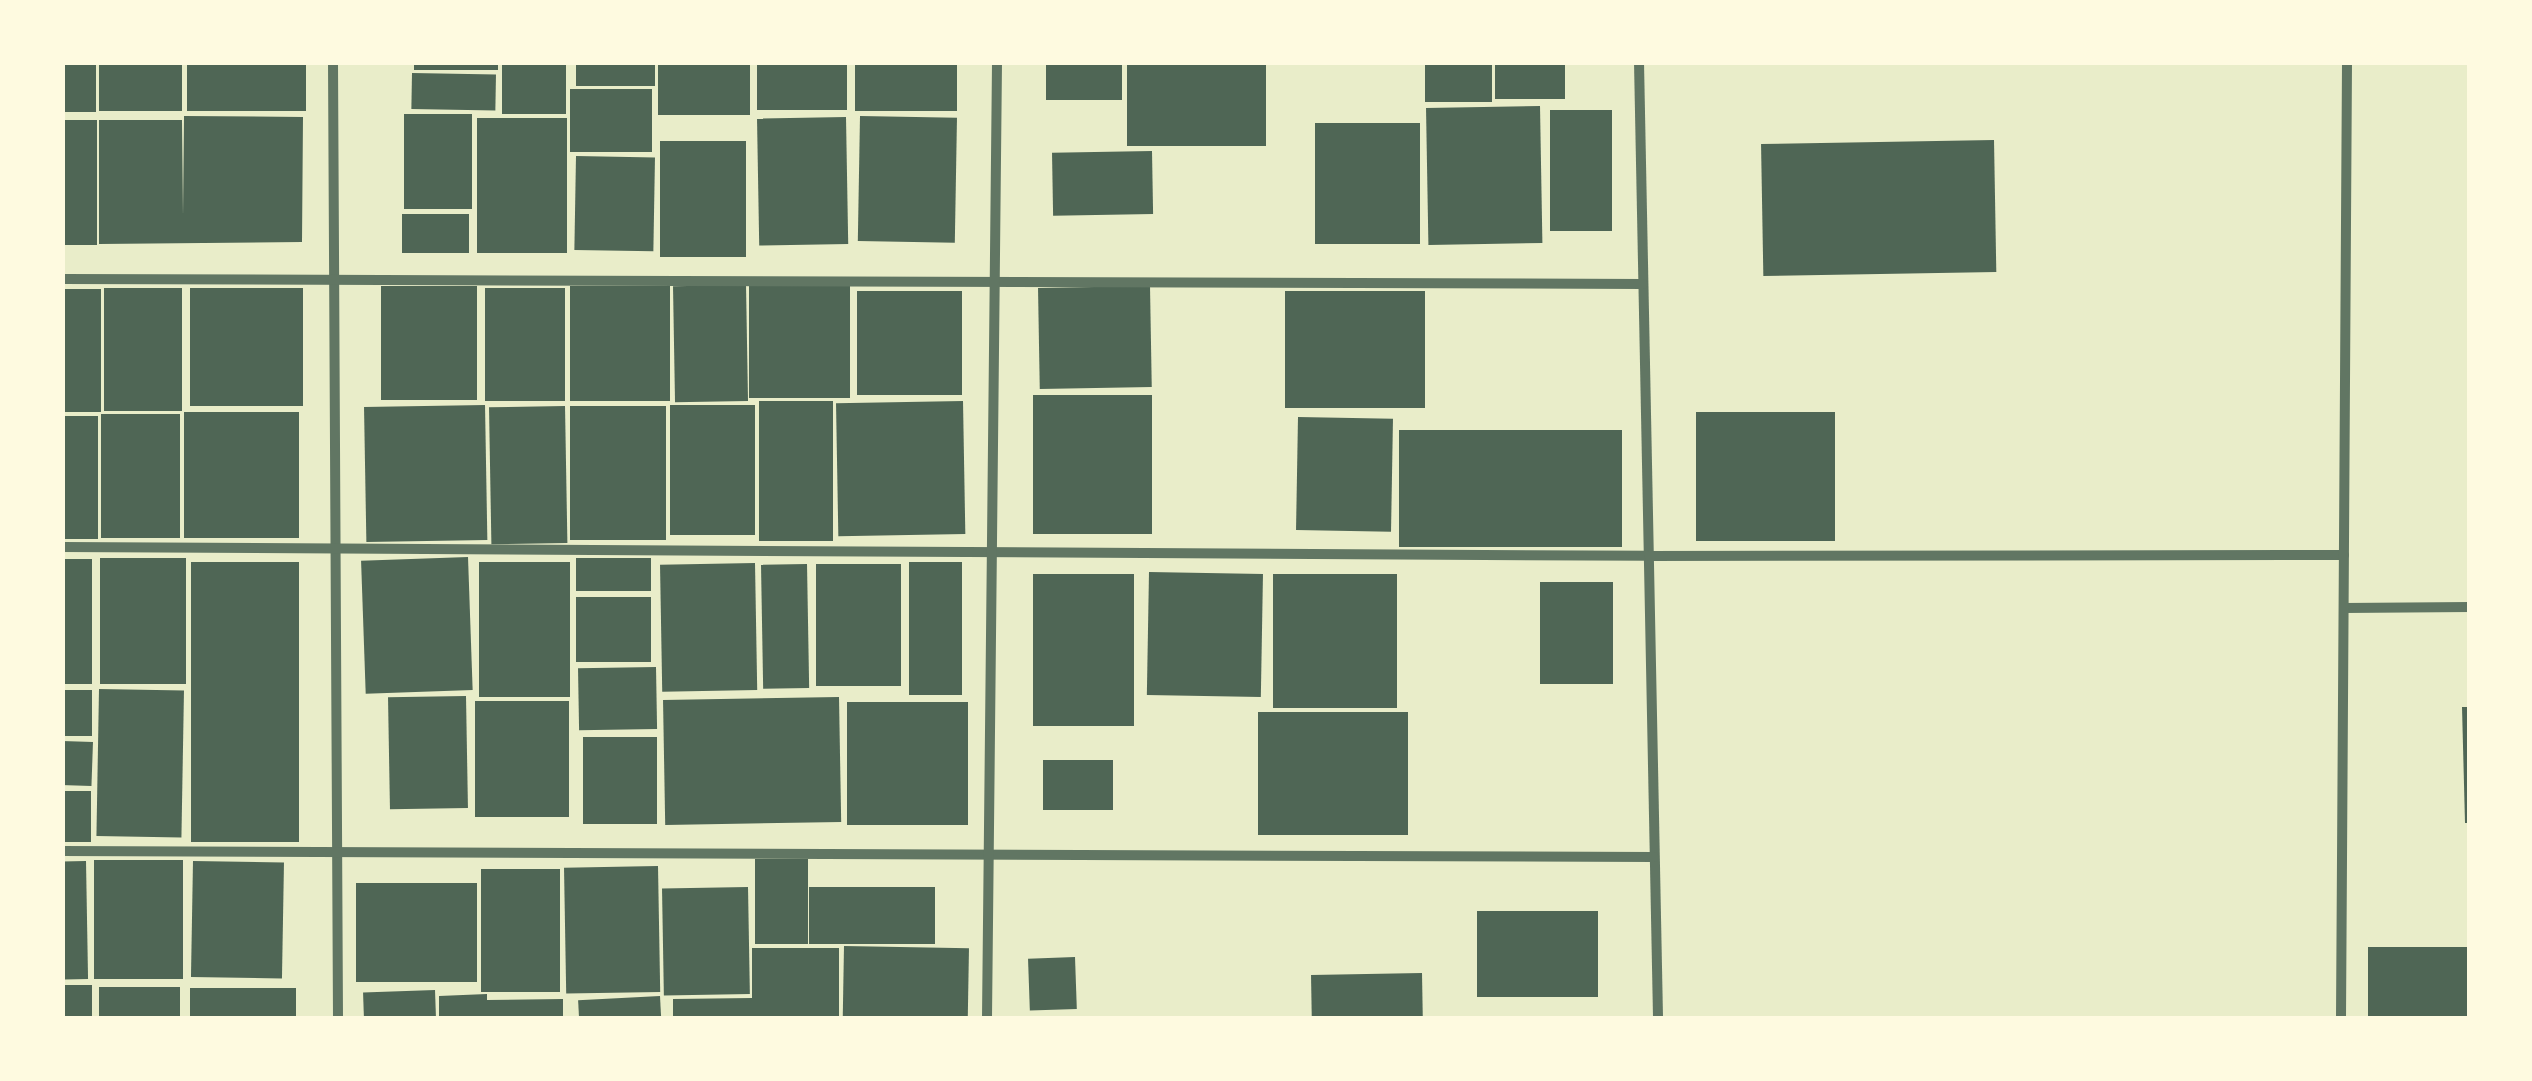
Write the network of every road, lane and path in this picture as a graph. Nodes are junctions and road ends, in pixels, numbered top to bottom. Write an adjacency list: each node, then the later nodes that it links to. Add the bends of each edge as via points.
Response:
1 (333, 62): 6 (street)
2 (997, 62): 7 (street)
3 (1638, 62): 8 (street)
4 (2347, 62): 12 (street)
5 (62, 279): 6 (street)
6 (334, 280): 7 (street); 10 (street)
7 (994, 282): 8 (street); 11 (street)
8 (1643, 284): 13 (street)
9 (62, 547): 10 (street)
10 (336, 548): 11 (street); 17 (street)
11 (992, 552): 13 (street); 18 (street)
12 (2344, 554): 13 (street); 15 (street)
13 (1648, 556): 19 (street)
14 (2470, 607): 15 (street)
15 (2344, 608): 23 (street)
16 (62, 851): 17 (street)
17 (337, 852): 18 (street); 20 (street)
18 (988, 854): 19 (street); 21 (street)
19 (1654, 857): 22 (street)
20 (338, 1018)
21 (987, 1018)
22 (1658, 1018)
23 (2341, 1018)

